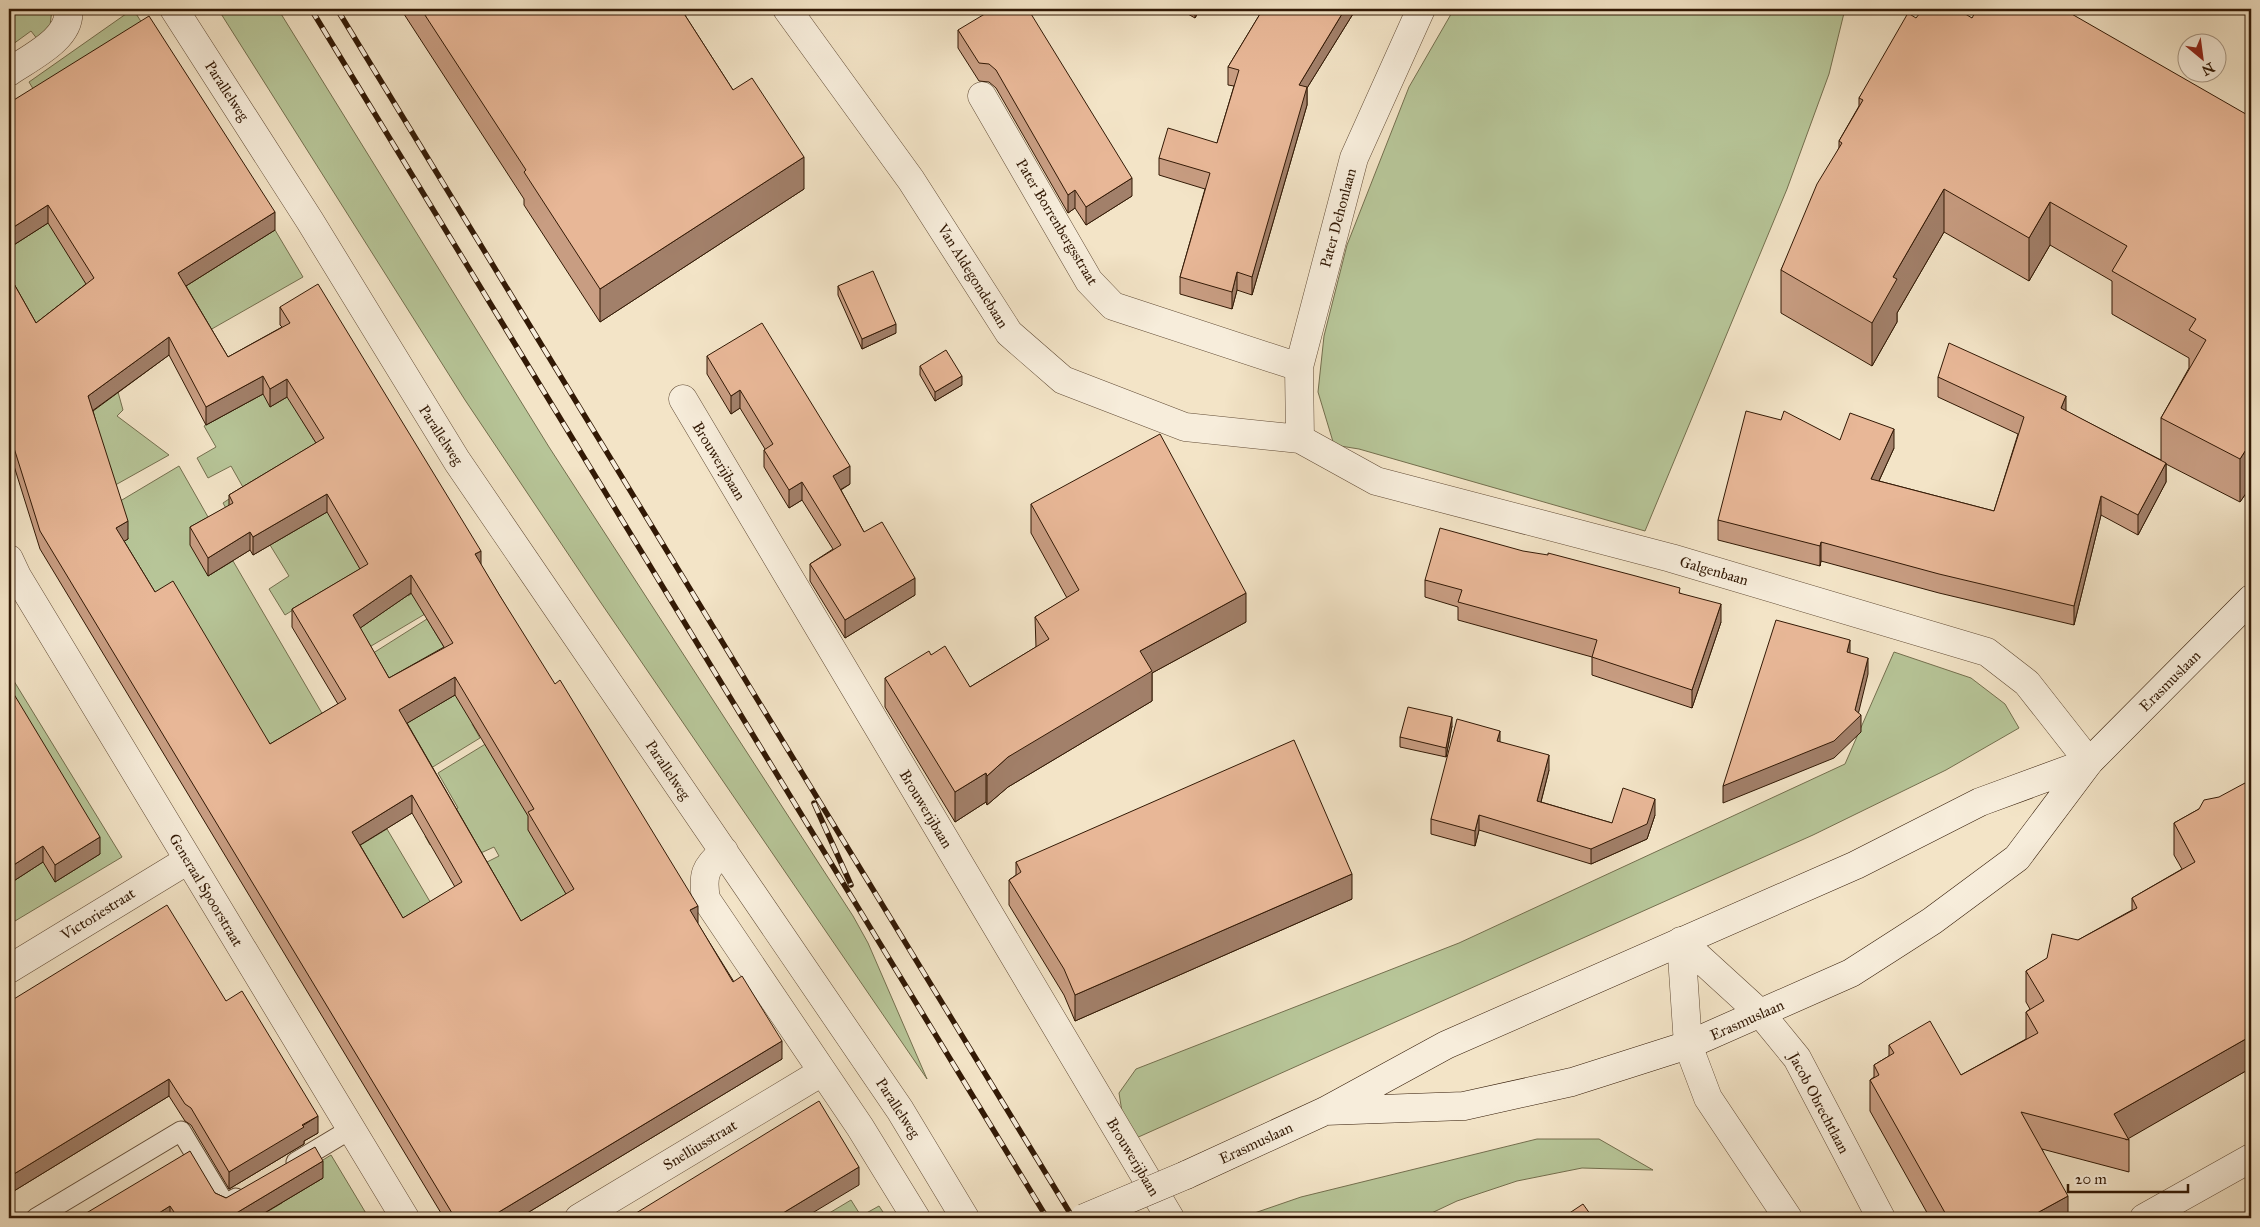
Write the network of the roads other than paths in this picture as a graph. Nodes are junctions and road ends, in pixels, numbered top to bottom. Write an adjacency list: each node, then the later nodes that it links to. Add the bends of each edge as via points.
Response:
1 (68, 9): 5 (street, via 67,26 59,35)
2 (174, 9): 13 (street, Parallelweg, via 458,461)
3 (787, 9): 9 (street, Van Aldegondebaan, via 912,180 1009,334 1063,380 1184,427)
4 (1421, 9): 7 (street, Pater Dehonlaan, via 1354,158)
5 (9, 72)
6 (982, 96): 7 (street, Pater Borrenbergsstraat, via 1089,281 1113,306)
7 (1299, 367): 9 (street, Pater Dehonlaan)
8 (683, 400): 31 (street, Brouwerijbaan)
9 (1300, 439): 12 (street, Galgenbaan, via 1376,481 1671,558 1987,652 2027,683)
10 (9, 560): 14 (street, Generaal Spoorstraat)
11 (2251, 599): 12 (street, Erasmuslaan)
12 (2089, 762): 15 (street, Erasmuslaan, via 1980,802 1856,865); 17 (street, Erasmuslaan, via 2017,858 1932,921 1851,973)
13 (724, 851): 19 (street, via 707,868 703,881 706,899); 29 (street, Parallelweg, via 900,1110)
14 (188, 860): 16 (street, Victoriestraat); 21 (street, Generaal Spoorstraat)
15 (1681, 941): 17 (street, Jacob Obrechtlaan); 18 (street); 20 (street, Erasmuslaan, via 1446,1045)
16 (9, 969)
17 (1761, 1014): 18 (street, Erasmuslaan); 33 (street, Jacob Obrechtlaan, via 1797,1058)
18 (1688, 1045): 20 (street, Erasmuslaan, via 1572,1082 1464,1106); 32 (street, via 1708,1098)
19 (822, 1072): 27 (street, Snelliusstraat); 28 (street)
20 (1326, 1110): 30 (street, Erasmuslaan, bridge)
21 (351, 1129): 23 (lane); 26 (street, Generaal Spoorstraat)
22 (2251, 1158): 34 (street)
23 (284, 1169)
24 (250, 1189): 25 (lane, via 225,1204 181,1131)
25 (36, 1218)
26 (406, 1218)
27 (579, 1218)
28 (916, 1218)
29 (965, 1218)
30 (1084, 1218)
31 (1170, 1218)
32 (1788, 1218)
33 (1881, 1218)
34 (2144, 1218)

